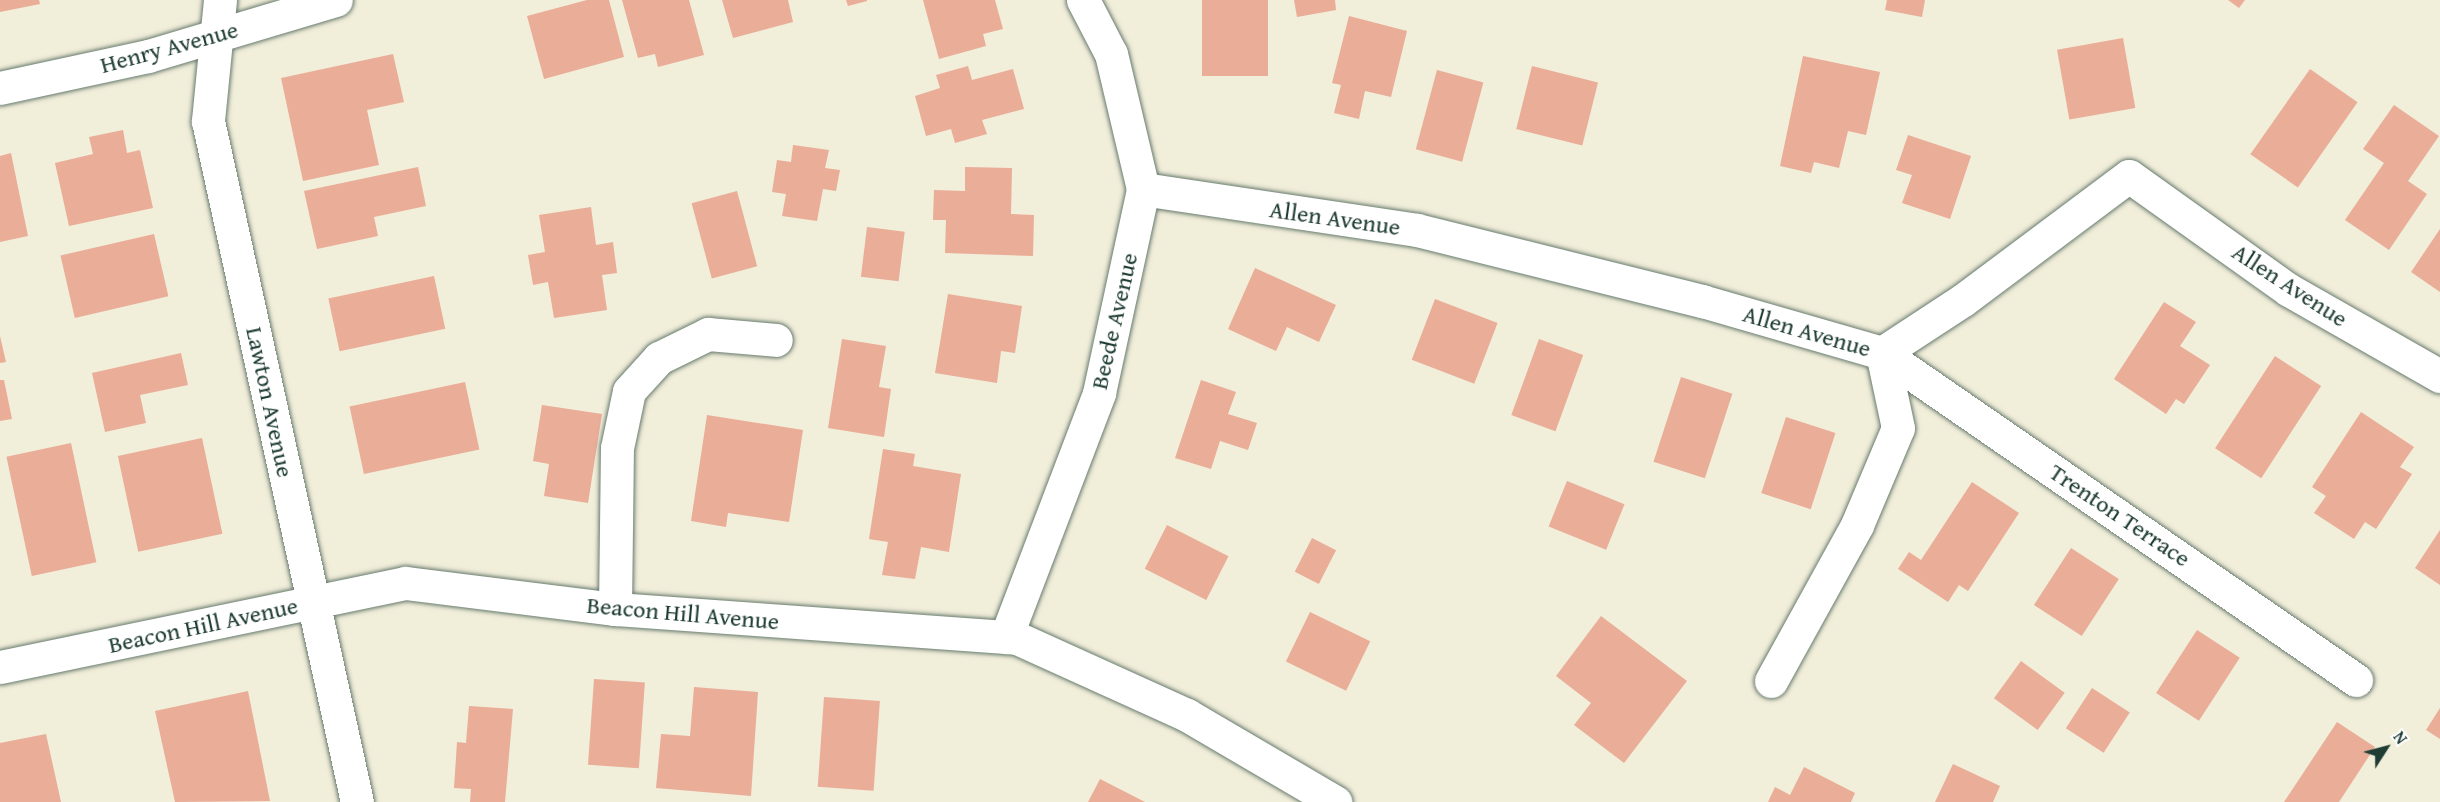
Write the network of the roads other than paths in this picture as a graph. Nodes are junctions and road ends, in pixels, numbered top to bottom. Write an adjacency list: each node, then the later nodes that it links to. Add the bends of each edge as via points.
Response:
1 (220, 0): 4 (street, Lawton Avenue)
2 (336, 0): 4 (street, Henry Avenue)
3 (1083, 0): 6 (street, Beede Avenue, via 1111,54)
4 (217, 36): 5 (street, Henry Avenue, via 148,56); 10 (street, Lawton Avenue, via 208,121)
5 (0, 88)
6 (1143, 189): 8 (street, Allen Avenue, via 1417,230 1702,301); 12 (street, Beede Avenue, via 1099,393)
7 (776, 340): 11 (street, via 708,334 659,358 629,390 617,448)
8 (1882, 353): 9 (street, Allen Avenue, via 1964,300 2129,176 2289,290); 14 (street, Trenton Terrace); 15 (street, via 1898,428 1857,525)
9 (2440, 376)
10 (313, 602): 11 (street, Beacon Hill Avenue, via 405,583); 13 (street, Beacon Hill Avenue); 16 (street, Lawton Avenue)
11 (615, 609): 12 (street, Beacon Hill Avenue)
12 (1006, 637): 17 (street, Beacon Hill Avenue, via 1017,638 1187,715)
13 (0, 667)
14 (2356, 680)
15 (1771, 681)
16 (357, 802)
17 (1335, 802)

